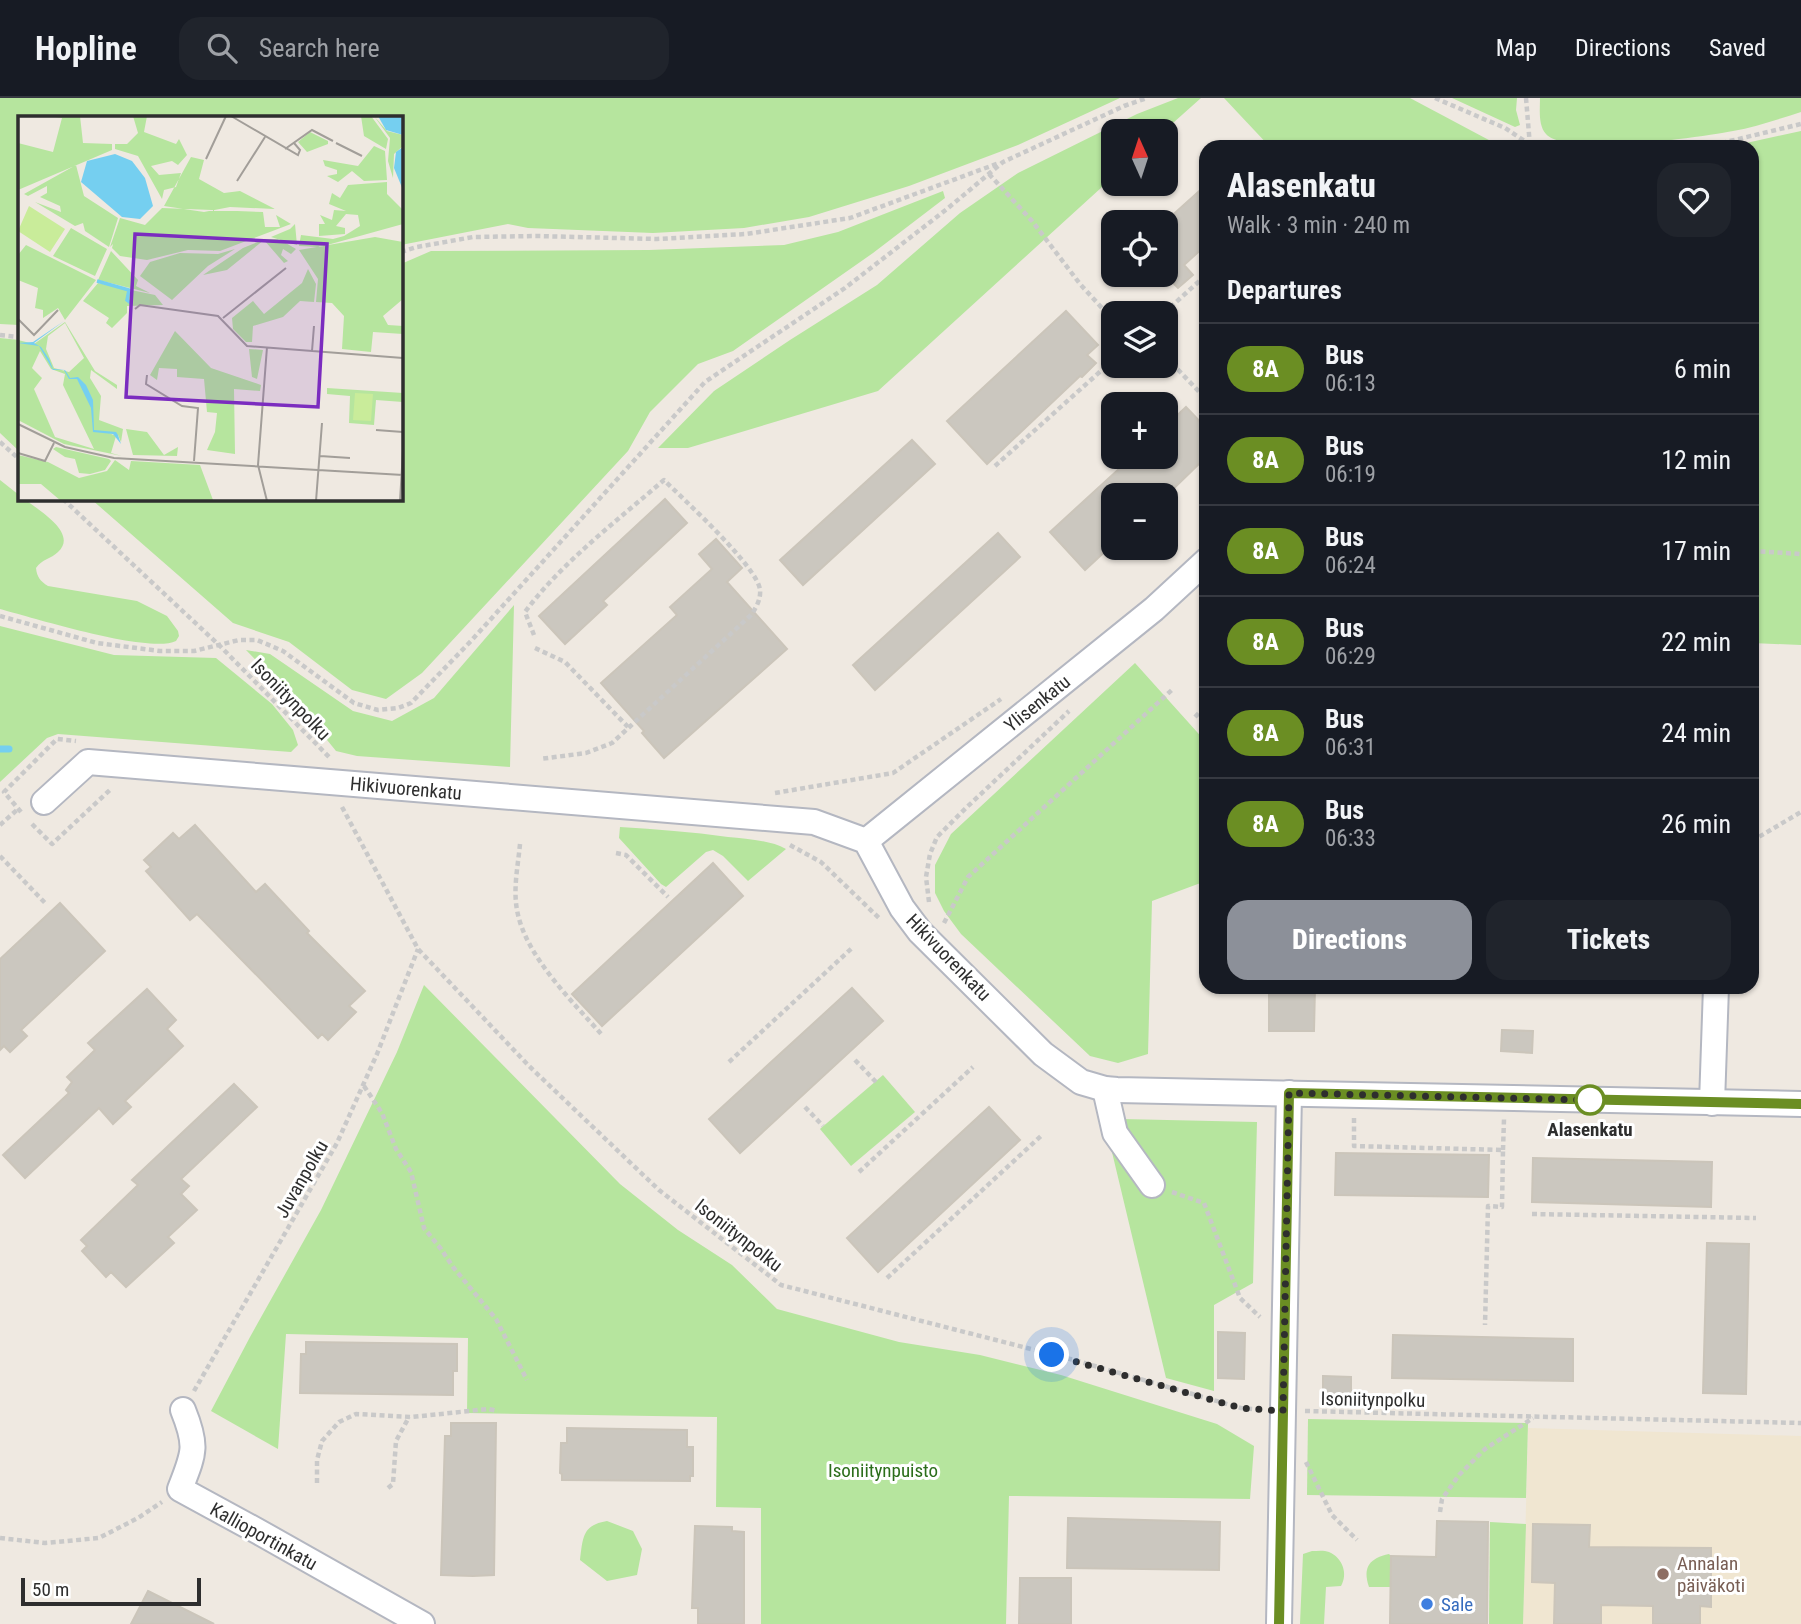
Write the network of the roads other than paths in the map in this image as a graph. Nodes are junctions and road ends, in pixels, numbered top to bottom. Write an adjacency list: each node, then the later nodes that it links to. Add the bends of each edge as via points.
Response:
1 (1199, 567): 3 (street, Ylisenkatu, via 1154,609)
2 (44, 802): 3 (street, Hikivuorenkatu, via 88,762 335,772 814,822)
3 (866, 841): 5 (street, Hikivuorenkatu, via 920,932 1043,1054 1081,1082)
4 (1716, 994): 7 (street)
5 (1105, 1089): 6 (street, Hikivuorenkatu); 9 (street, via 1115,1133)
6 (1289, 1093): 7 (street, Hikivuorenkatu); 12 (street)
7 (1712, 1103): 8 (street, Hikivuorenkatu)
8 (1801, 1104)
9 (1152, 1185)
10 (183, 1410): 11 (street, Kallioportinkatu, via 193,1434 192,1458 180,1489)
11 (422, 1624)
12 (1279, 1624)

